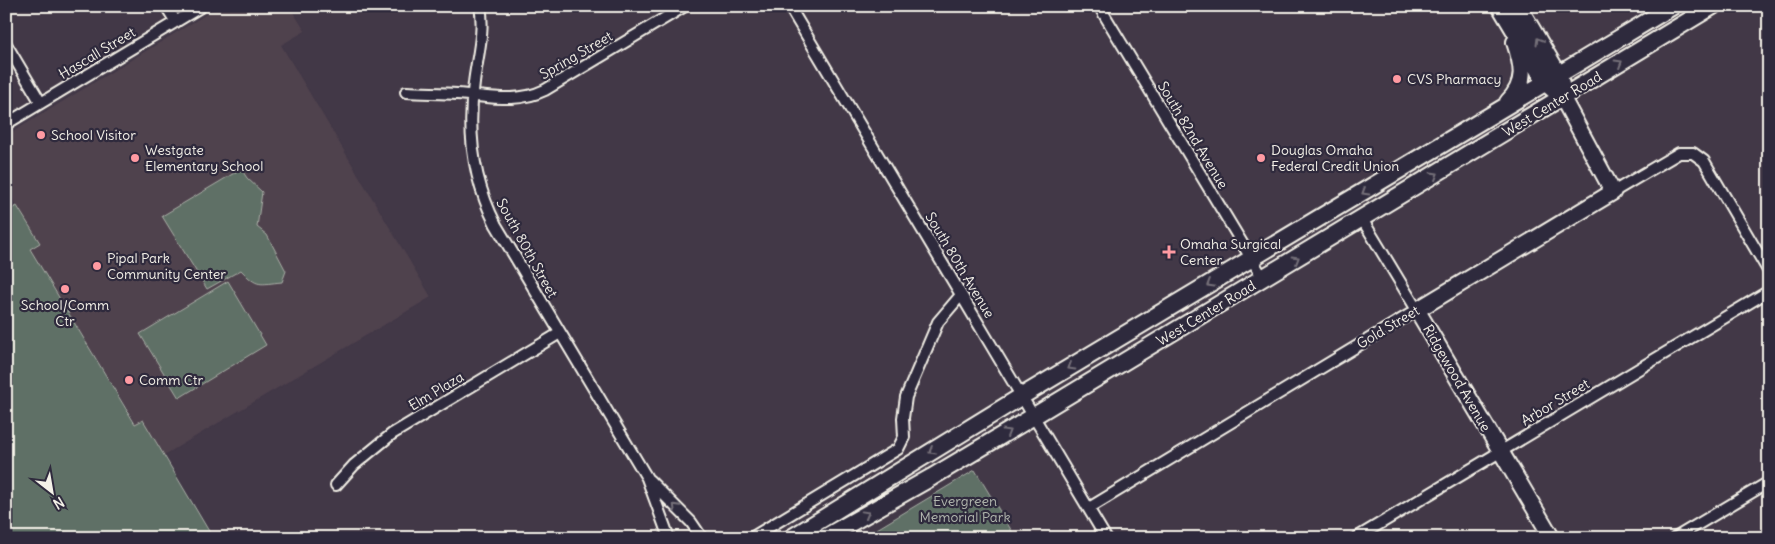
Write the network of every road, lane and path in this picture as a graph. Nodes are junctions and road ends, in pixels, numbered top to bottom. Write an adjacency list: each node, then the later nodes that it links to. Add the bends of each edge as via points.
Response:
1 (166, 6): 10 (street)
2 (202, 6): 10 (street, Hascall Street)
3 (480, 6): 14 (street, South 80th Street, via 482,32)
4 (685, 6): 14 (street, Spring Street, via 537,94 510,99)
5 (789, 6): 25 (street, South 80th Avenue)
6 (1099, 6): 21 (street, South 82nd Avenue)
7 (1673, 6): 12 (main road, West Center Road)
8 (1713, 6): 15 (main road, West Center Road, one-way to 8)
9 (1508, 9): 12 (main road); 17 (main road, via 1522,73 1516,94)
10 (176, 22): 16 (street, Hascall Street)
11 (6, 44): 16 (street)
12 (1553, 79): 15 (main road); 17 (main road, West Center Road)
13 (406, 92): 14 (street, Spring Street)
14 (472, 96): 27 (street, South 80th Street, via 472,153 483,197)
15 (1562, 98): 19 (main road); 20 (main road, West Center Road, one-way to 15)
16 (41, 103): 18 (street, Hascall Street)
17 (1497, 113): 21 (main road, West Center Road, one-way to 21)
18 (6, 124)
19 (1612, 192): 22 (street, Gold Street, via 1679,153 1699,156); 26 (main road, Gold Street)
20 (1362, 219): 23 (main road, West Center Road, one-way to 20); 26 (street, Ridgewood Avenue)
21 (1252, 259): 23 (street, South 82nd Avenue); 28 (main road, West Center Road, one-way to 28)
22 (1769, 272)
23 (1263, 278): 29 (main road, West Center Road)
24 (1769, 291): 30 (street, Arbor Street)
25 (961, 295): 28 (street, South 80th Avenue); 37 (street, via 938,322 906,397 904,437 898,449)
26 (1417, 310): 30 (main road, Ridgewood Avenue); 34 (street, Gold Street)
27 (560, 334): 31 (street, South 80th Street); 33 (street, Elm Plaza, via 392,434 354,465)
28 (1022, 396): 29 (street, South 80th Avenue); 38 (main road, West Center Road, one-way to 38)
29 (1034, 416): 34 (street, South 80th Avenue); 39 (main road, West Center Road, one-way to 29)
30 (1500, 451): 41 (street, Arbor Street); 42 (main road, Ridgewood Avenue)
31 (647, 478): 35 (street, South 80th Street); 36 (street, South 80th Street, one-way to 31, via 691,522)
32 (1769, 482): 43 (street)
33 (336, 485)
34 (1089, 508): 40 (street, South 80th Avenue)
35 (669, 538)
36 (702, 538)
37 (751, 538)
38 (791, 538)
39 (824, 538)
40 (1106, 538)
41 (1356, 538)
42 (1552, 538)
43 (1675, 538)

